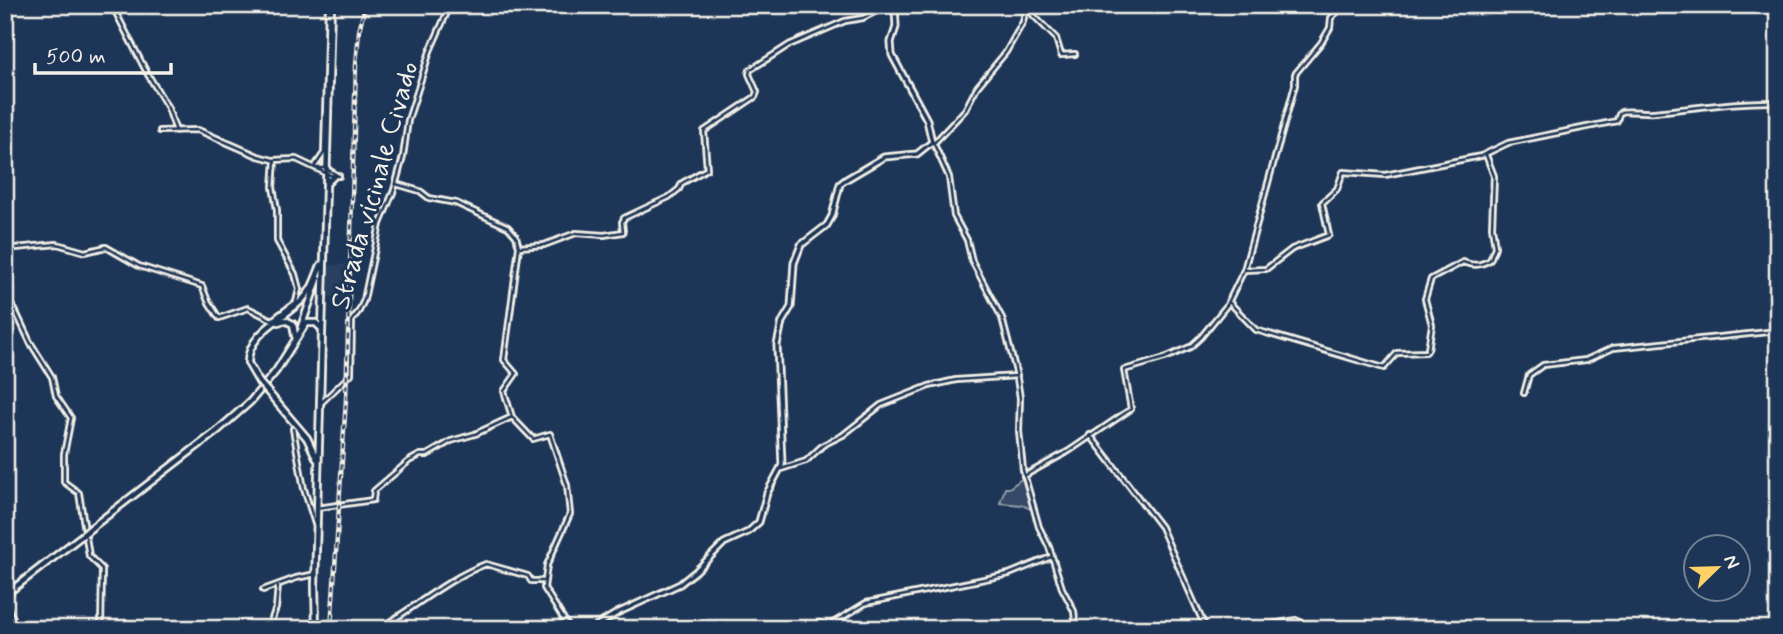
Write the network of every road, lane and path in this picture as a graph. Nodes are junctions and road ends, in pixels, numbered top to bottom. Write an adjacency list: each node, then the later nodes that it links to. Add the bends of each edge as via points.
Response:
1 (102, 5): 11 (street, via 114,9)
2 (329, 5): 15 (main road); 16 (street)
3 (1031, 5): 7 (street)
4 (1341, 5): 23 (street, via 1325,36 1295,74 1296,85)
5 (892, 7): 12 (street, via 897,22 892,55 928,120); 20 (street, via 789,44 751,69 755,96 704,131 707,169 682,183 669,197 624,218 623,232 576,233 542,246)
6 (449, 8): 18 (street, Strada vicinale Civado, via 412,107)
7 (1027, 9): 8 (street, via 1056,38 1061,55); 12 (street, via 1006,52 965,110)
8 (1075, 54)
9 (1778, 102): 13 (street, via 1623,111 1617,121 1508,143)
10 (160, 131): 11 (street)
11 (176, 131): 14 (street, via 200,130)
12 (933, 143): 30 (street, via 950,182 954,216 1000,311); 41 (street, via 917,154 884,158 845,180 827,225 799,248 792,270 791,307 776,345)
13 (1486, 154): 23 (street, via 1385,175 1343,172 1337,188 1322,203 1328,236 1292,248 1268,268); 25 (street, via 1494,176 1495,247 1488,261 1474,266 1463,262 1431,279 1425,299 1432,325 1428,351 1397,353 1384,368 1256,330)
14 (275, 160): 16 (street, via 296,159); 26 (street, via 277,242 299,289 296,302)
15 (327, 160): 16 (main road); 16 (main road)
16 (327, 171): 17 (main road); 17 (main road)
17 (327, 182): 19 (main road)
18 (396, 184): 20 (street, via 456,203 508,227); 32 (street, Strada vicinale Civado, via 380,224 364,300 352,320 351,374)
19 (324, 243): 22 (main road); 27 (main road)
20 (519, 247): 33 (street, via 504,360 516,374 504,391)
21 (5, 249): 26 (street, via 57,244 85,253 106,247 135,265 202,286 218,317 250,308)
22 (321, 265): 26 (main road, via 306,296); 29 (main road, via 312,302)
23 (1244, 270): 25 (street)
24 (5, 298): 52 (street, via 71,418 64,482 79,493 89,556 102,569)
25 (1229, 302): 37 (street, via 1195,344 1124,370 1132,407)
26 (273, 322): 29 (main road, via 293,324); 34 (main road, bridge, via 248,352 249,366)
27 (322, 330): 29 (main road, via 316,323 308,323); 32 (main road)
28 (1778, 331): 31 (street, via 1613,348 1586,360 1543,365 1529,375)
29 (295, 340): 50 (main road, bridge, via 265,385 239,413)
30 (1017, 376): 41 (street, via 929,386 881,405 806,461); 42 (street)
31 (1524, 393)
32 (320, 404): 35 (main road)
33 (512, 416): 43 (street, via 409,461 374,491 373,499); 47 (street, via 533,439 550,435 569,491 570,517 547,565)
34 (296, 428): 36 (main road); 38 (main road); 44 (street, via 304,489)
35 (319, 430): 36 (main road); 39 (main road)
36 (307, 435): 39 (main road)
37 (1090, 435): 42 (street); 60 (street, via 1161,527)
38 (310, 442): 39 (main road); 40 (main road)
39 (319, 447): 40 (main road)
40 (318, 463): 43 (main road)
41 (781, 469): 57 (street, via 767,493 759,522 750,530 724,543 680,584)
42 (1024, 476): 45 (street)
43 (317, 508): 44 (main road)
44 (317, 529): 46 (main road)
45 (1052, 557): 58 (street, via 1009,574 866,603 828,626 819,622); 59 (street, via 1074,611)
46 (316, 574): 48 (street); 54 (main road)
47 (544, 583): 55 (street, via 486,564 442,586); 56 (street, via 547,596)
48 (278, 586): 49 (street); 53 (street)
49 (263, 590)
50 (6, 596): 51 (street)
51 (19, 629)
52 (102, 629)
53 (268, 629)
54 (316, 629)
55 (378, 629)
56 (570, 629)
57 (591, 629)
58 (807, 629)
59 (1076, 629)
60 (1206, 629)
61 (1242, 629): 62 (street, via 1296,620)
62 (1315, 629)

